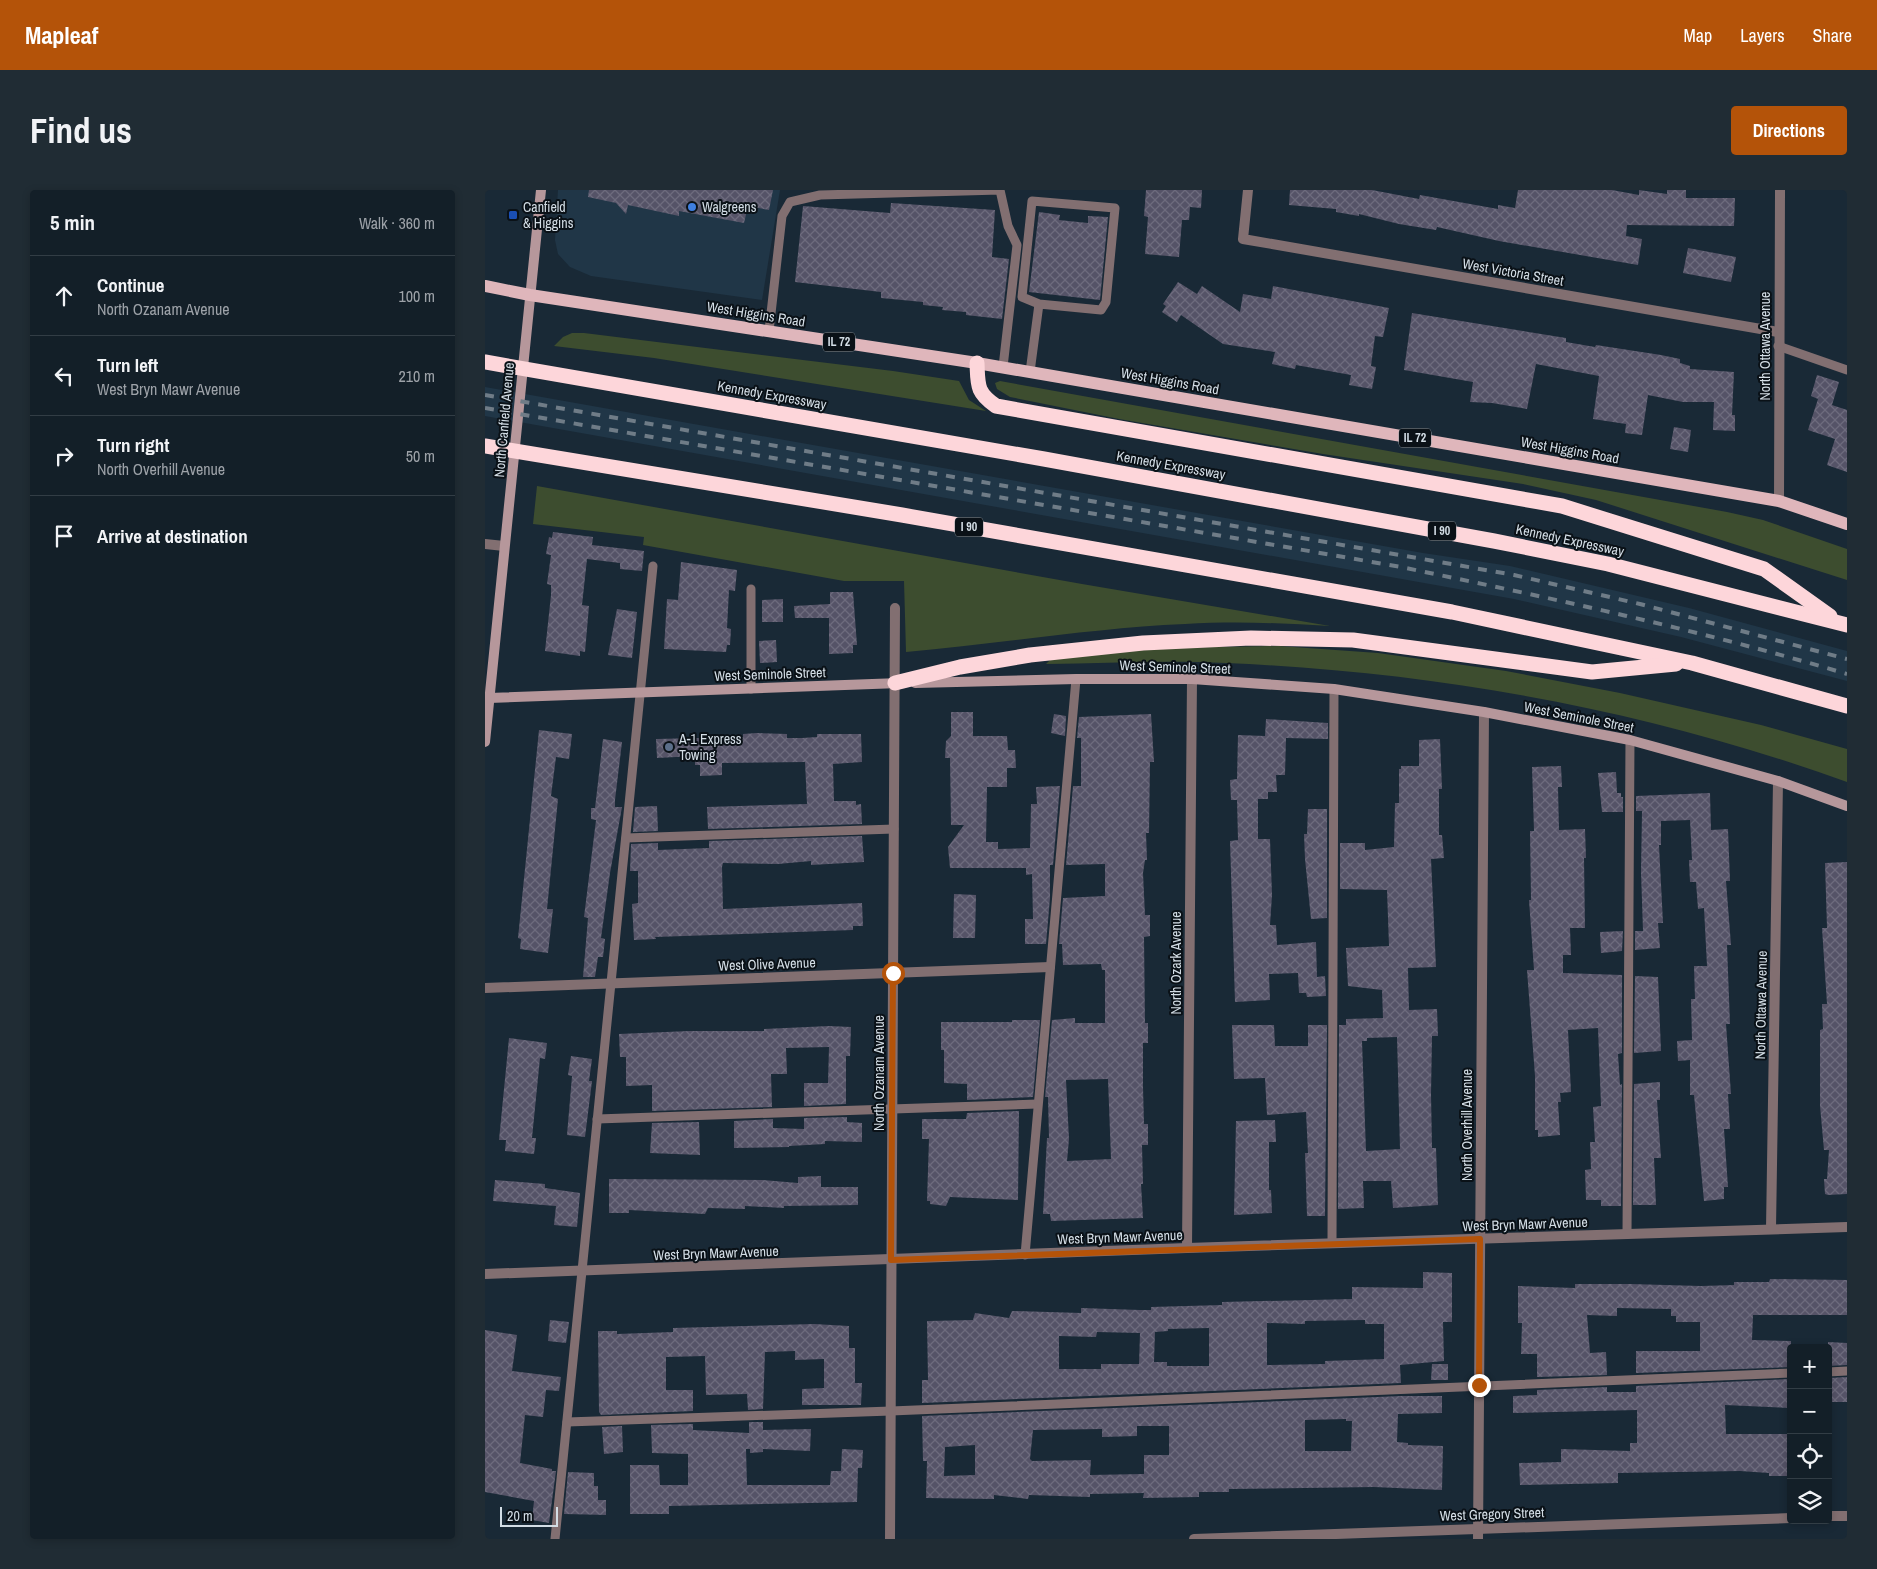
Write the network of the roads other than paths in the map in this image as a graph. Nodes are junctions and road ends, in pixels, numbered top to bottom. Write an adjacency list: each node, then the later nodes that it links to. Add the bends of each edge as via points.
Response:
1 (541, 190): 5 (street, North Canfield Avenue)
2 (1248, 190): 8 (street, West Victoria Street, via 1243,239)
3 (1780, 190): 8 (street, North Ottawa Avenue)
4 (485, 286): 5 (main road, West Higgins Road / IL 72)
5 (530, 295): 7 (main road, West Higgins Road / IL 72); 19 (street, North Canfield Avenue)
6 (1039, 304): 6 (lane, via 1101,310 1106,302 1115,208 1031,201 1022,296); 14 (lane)
7 (769, 331): 11 (main road, West Higgins Road / IL 72); 12 (lane, via 782,216 790,202 820,195 1000,190 1008,226 1017,245)
8 (1778, 332): 9 (street, North Ottawa Avenue)
9 (1778, 346): 13 (lane); 16 (street, North Ottawa Avenue)
10 (485, 362): 23 (highway, Kennedy Expressway / I 90, via 1484,539 1608,564)
11 (977, 363): 12 (main road, West Higgins Road / IL 72); 23 (highway, via 978,387 983,397 996,406 1562,506 1764,569)
12 (1003, 367): 14 (main road, West Higgins Road / IL 72)
13 (1847, 370)
14 (1030, 372): 16 (main road, West Higgins Road / IL 72)
15 (485, 446): 24 (highway, I 90, via 1442,610)
16 (1779, 501): 17 (main road, West Higgins Road / IL 72)
17 (1847, 524)
18 (485, 544): 19 (street)
19 (504, 546): 31 (street, North Canfield Avenue)
20 (653, 566): 30 (lane)
21 (751, 589): 28 (lane)
22 (895, 608): 27 (street, North Ozanam Avenue)
23 (1842, 623)
24 (1693, 663): 27 (highway, via 1592,672 1353,640 1251,638 1143,643 1030,655); 32 (highway, I 90)
25 (1076, 679): 26 (street, West Seminole Street); 27 (street, West Seminole Street); 41 (lane)
26 (1192, 679): 29 (street, West Seminole Street); 53 (street, North Ozark Avenue)
27 (895, 683): 28 (street, West Seminole Street); 39 (street, North Ozanam Avenue)
28 (751, 689): 30 (street, West Seminole Street)
29 (1334, 689): 33 (street, West Seminole Street); 52 (lane)
30 (641, 693): 31 (street, West Seminole Street); 40 (lane)
31 (489, 698): 34 (street, North Canfield Avenue)
32 (1847, 706)
33 (1484, 712): 35 (street, West Seminole Street); 51 (street, North Overhill Avenue)
34 (486, 729): 36 (street, North Canfield Avenue)
35 (1630, 740): 37 (street, West Seminole Street); 50 (lane)
36 (485, 742)
37 (1778, 781): 38 (street, West Seminole Street); 49 (street, North Ottawa Avenue)
38 (1847, 806)
39 (893, 829): 40 (lane); 42 (street, North Ozanam Avenue)
40 (626, 838): 43 (lane)
41 (1050, 967): 42 (street, West Olive Avenue); 45 (lane)
42 (893, 973): 43 (street, West Olive Avenue); 46 (street, North Ozanam Avenue)
43 (611, 984): 44 (street, West Olive Avenue); 47 (lane)
44 (485, 988)
45 (1037, 1104): 46 (lane); 54 (lane)
46 (892, 1109): 47 (lane); 55 (street, North Ozanam Avenue)
47 (597, 1119): 56 (lane)
48 (1847, 1227): 49 (street, West Bryn Mawr Avenue)
49 (1771, 1230): 50 (street, West Bryn Mawr Avenue)
50 (1627, 1234): 51 (street, West Bryn Mawr Avenue)
51 (1480, 1239): 52 (street, West Bryn Mawr Avenue); 61 (street, North Overhill Avenue)
52 (1332, 1243): 53 (street, West Bryn Mawr Avenue)
53 (1187, 1248): 54 (street, West Bryn Mawr Avenue)
54 (1025, 1254): 55 (street, West Bryn Mawr Avenue)
55 (891, 1260): 56 (street, West Bryn Mawr Avenue); 62 (street, North Ozanam Avenue)
56 (582, 1271): 57 (street, West Bryn Mawr Avenue); 63 (lane)
57 (485, 1274)
58 (1847, 1371): 59 (lane)
59 (1832, 1372)
60 (1787, 1373): 61 (lane)
61 (1479, 1385): 62 (lane); 67 (street, North Overhill Avenue)
62 (891, 1411): 63 (lane); 69 (street, North Ozanam Avenue)
63 (567, 1422): 68 (lane)
64 (1832, 1516): 65 (street)
65 (1847, 1516)
66 (1787, 1518): 67 (street, West Gregory Street)
67 (1478, 1528): 70 (street, West Gregory Street); 71 (street, North Overhill Avenue)
68 (555, 1539)
69 (890, 1539)
70 (1194, 1539)
71 (1478, 1539)

